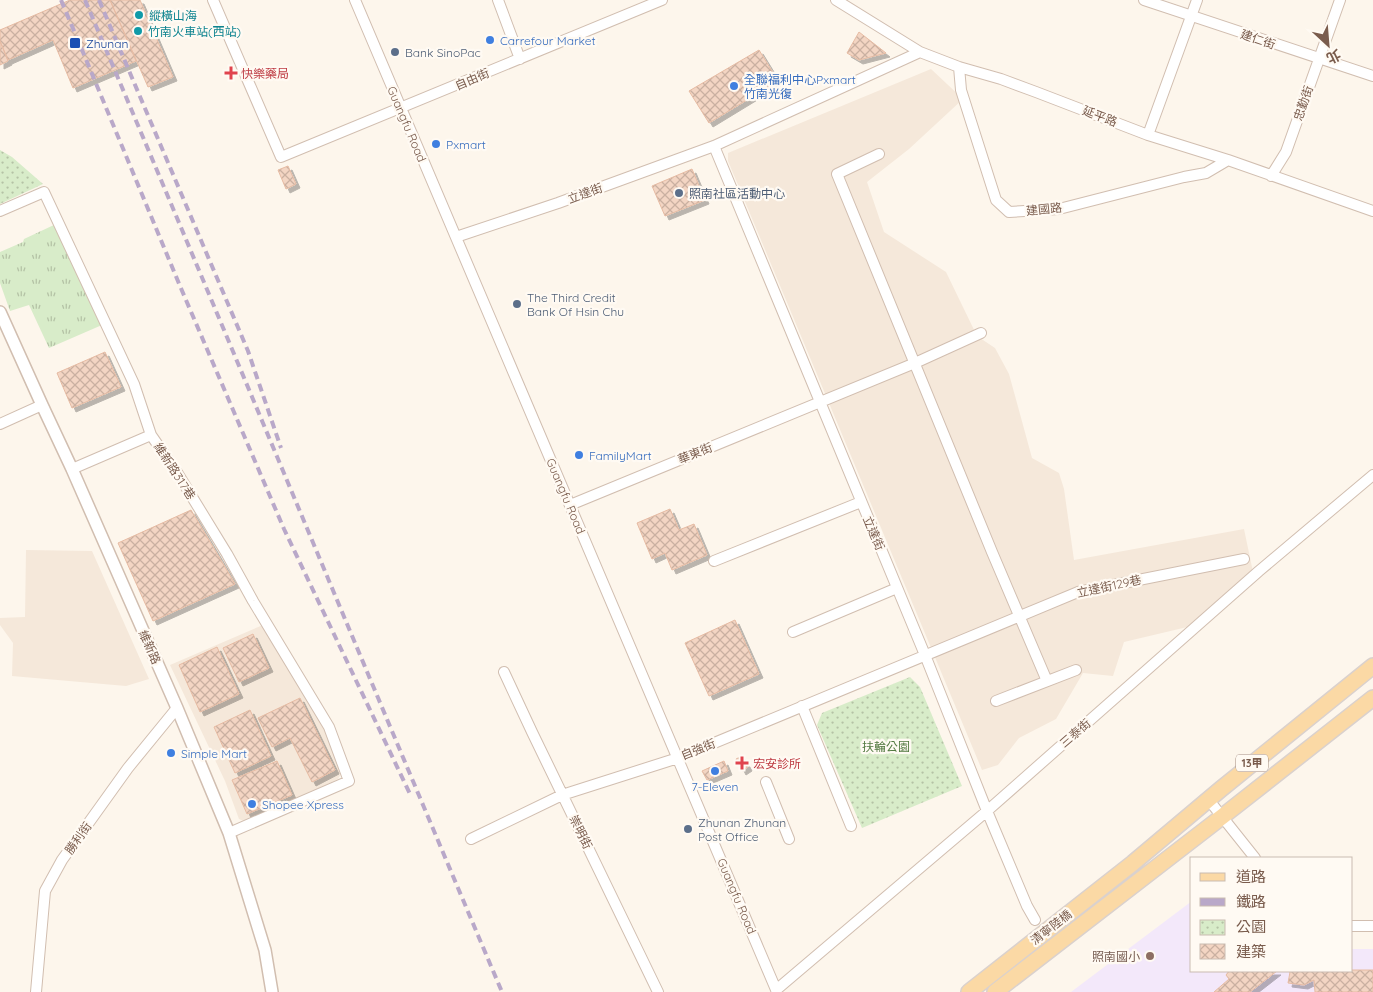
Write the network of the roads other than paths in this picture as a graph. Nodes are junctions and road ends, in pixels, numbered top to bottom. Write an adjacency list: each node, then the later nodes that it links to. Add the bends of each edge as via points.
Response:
1 (213, 0): 16 (street, 自由街, via 281,157)
2 (355, 0): 16 (street, Guangfu Road)
3 (498, 0): 12 (street)
4 (662, 0): 9 (street, 自由街)
5 (836, 0): 11 (street, 延平路)
6 (1144, 0): 10 (street, 建仁街)
7 (1197, 0): 10 (street)
8 (1340, 0): 13 (street, 忠勤街)
9 (650, 2): 12 (street, 自由街)
10 (1191, 16): 13 (street, 建仁街); 17 (street)
11 (920, 52): 14 (street, 延平路); 18 (street, 立達街)
12 (520, 59): 16 (street, 自由街)
13 (1319, 59): 15 (street, 建仁街); 21 (street, 忠勤街, via 1286,152)
14 (960, 67): 17 (street, 延平路, via 1028,88); 20 (street, 建國路, via 961,90 996,200 1009,212 1059,209 1206,173)
15 (1373, 76)
16 (401, 109): 24 (street, Guangfu Road)
17 (1148, 135): 20 (street, 延平路)
18 (714, 146): 24 (street, 立達街); 28 (street, 立達街)
19 (879, 154): 27 (street, via 836,174)
20 (1228, 160): 21 (street, 延平路)
21 (1271, 176): 23 (street, 延平路)
22 (0, 211): 31 (street, 維新路317巷, via 44,192 134,384)
23 (1373, 211)
24 (456, 237): 35 (street, Guangfu Road)
25 (0, 312): 29 (street, 維新路)
26 (981, 333): 27 (street, 華東街)
27 (915, 363): 28 (street, 華東街); 39 (street)
28 (820, 402): 34 (street, 立達街); 35 (street, 華東街)
29 (42, 405): 30 (street); 32 (street, 維新路)
30 (0, 424)
31 (151, 435): 32 (street); 57 (street, 維新路317巷, via 178,474 329,727 349,782)
32 (72, 469): 49 (street, 維新路)
33 (1373, 475): 54 (street, 三泰街)
34 (861, 502): 37 (street); 38 (street, 立達街)
35 (570, 505): 50 (street, Guangfu Road)
36 (1244, 559): 39 (street, 立達街129巷, via 1078,592)
37 (714, 561)
38 (897, 588): 40 (street); 41 (street, 立達街)
39 (1019, 616): 41 (street, 立達街129巷); 45 (street)
40 (793, 632)
41 (925, 655): 48 (street, 自強街); 54 (street, 立達街)
42 (1373, 666): 53 (main road, 13甲)
43 (1076, 670): 45 (street)
44 (504, 672): 52 (street, 崇明街)
45 (1047, 681): 47 (street)
46 (1373, 698): 55 (main road, 13甲)
47 (996, 702)
48 (802, 706): 50 (street, 自強街); 56 (street)
49 (177, 708): 57 (street, 維新路); 65 (street, 勝利街, via 128,768 62,860 45,891)
50 (678, 758): 52 (street, 自強街); 64 (street, Guangfu Road)
51 (766, 782): 59 (street)
52 (562, 795): 58 (street, 自強街); 67 (street, 崇明街)
53 (1208, 799): 55 (street); 68 (main road, 清寧陸橋 / 13甲)
54 (987, 810): 61 (street, 立達街); 64 (street, 三泰街)
55 (1223, 816): 60 (street); 69 (main road, 清寧陸橋 / 13甲)
56 (851, 826)
57 (229, 832): 66 (street, 維新路, via 265,950)
58 (471, 839)
59 (790, 839)
60 (1254, 857)
61 (1035, 920)
62 (1353, 926): 63 (street)
63 (1373, 926)
64 (777, 991)
65 (36, 992)
66 (272, 992)
67 (658, 992)
68 (969, 992)
69 (995, 992)

